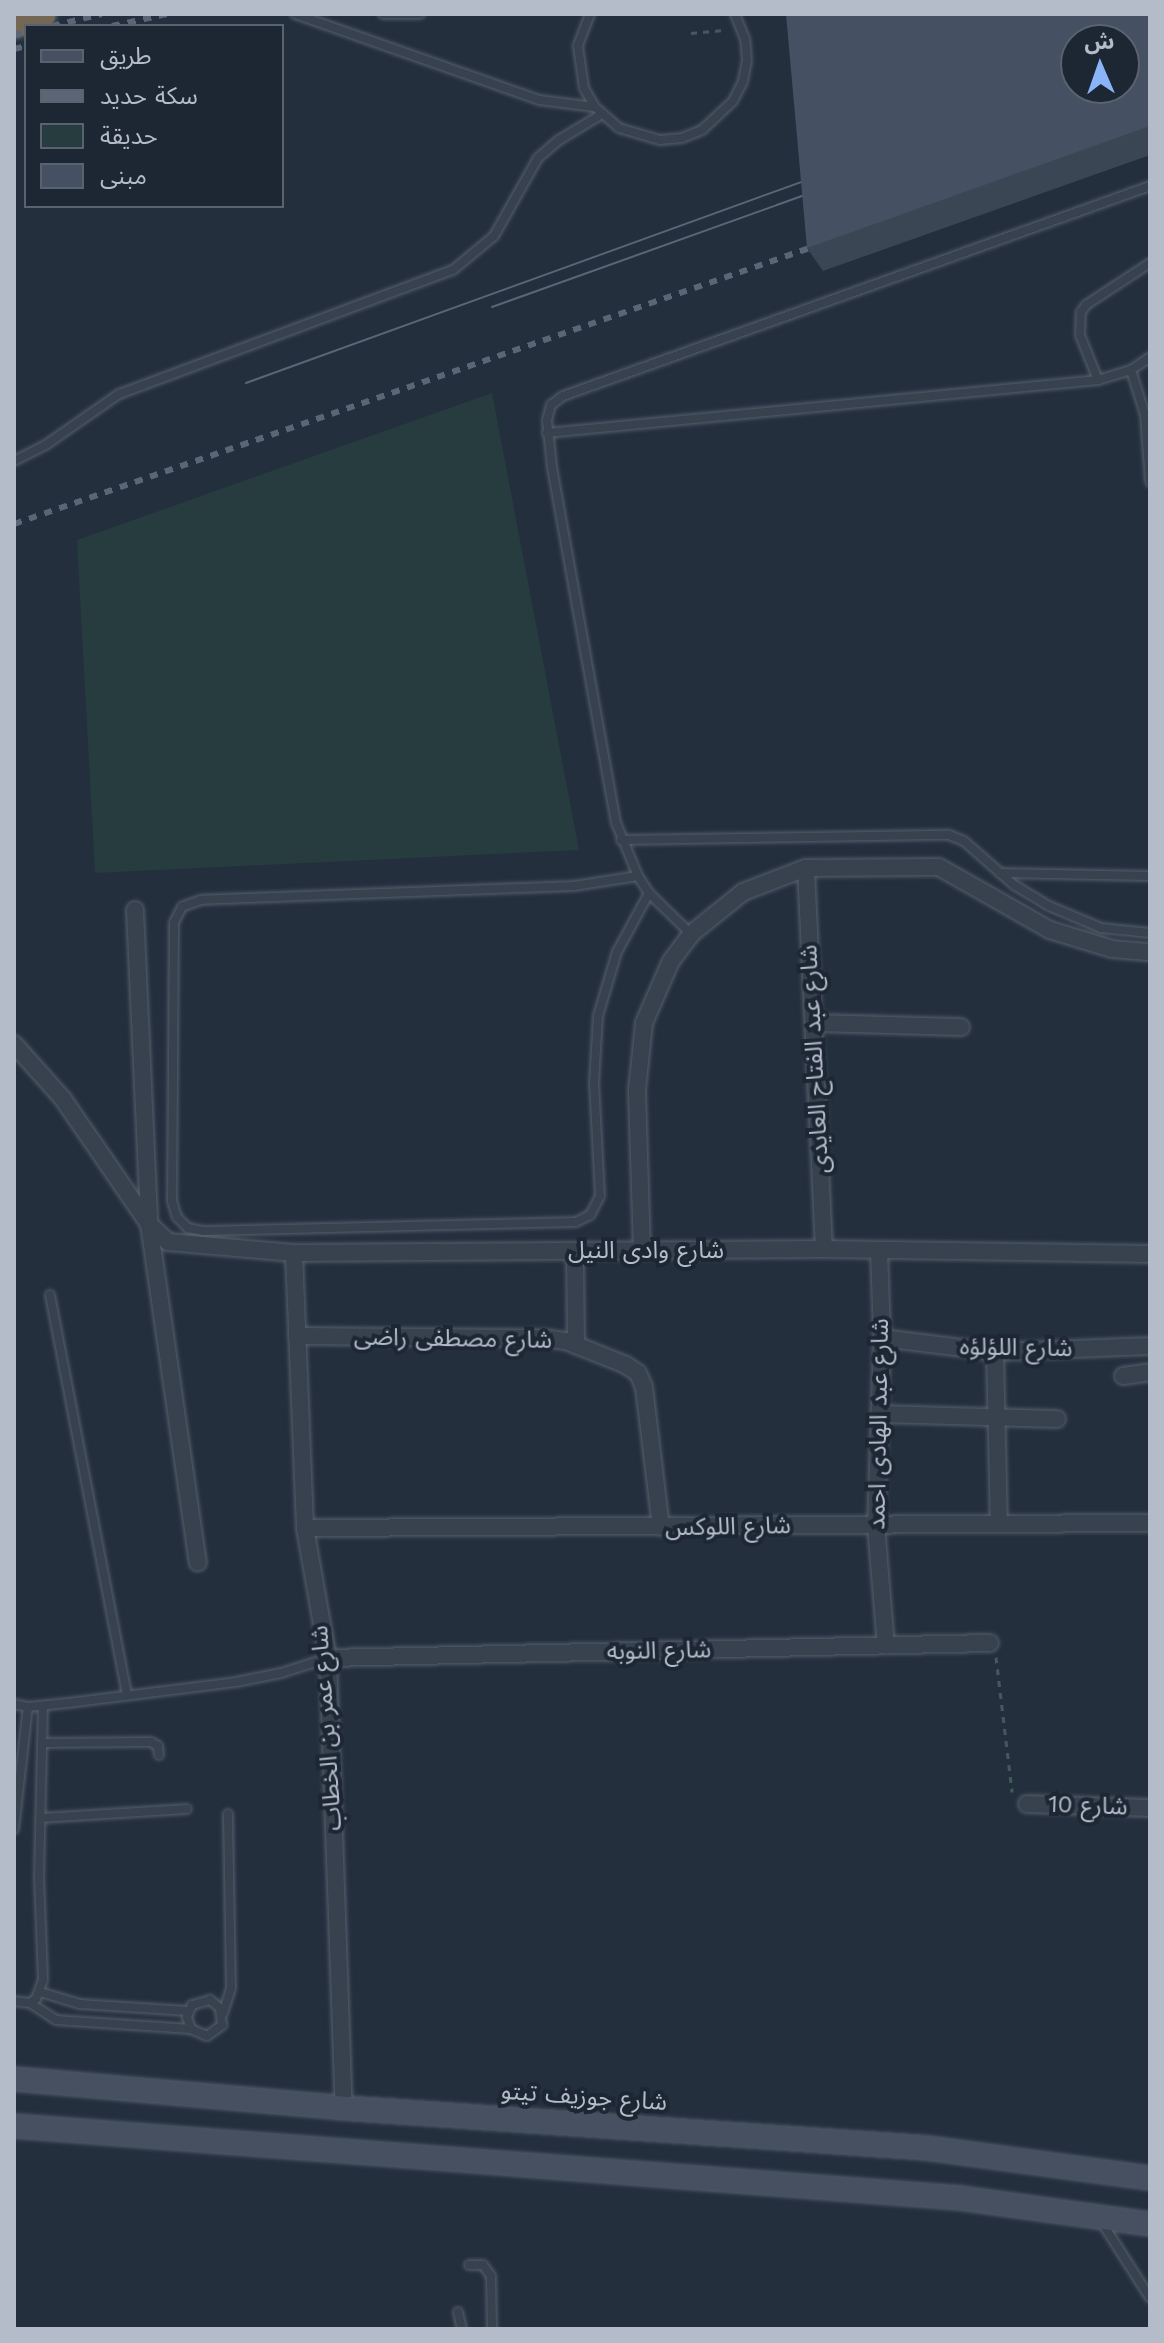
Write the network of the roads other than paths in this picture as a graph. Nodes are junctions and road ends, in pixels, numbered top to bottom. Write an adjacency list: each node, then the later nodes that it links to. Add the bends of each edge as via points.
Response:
1 (40, 14): 7 (highway)
2 (295, 14): 8 (lane, via 539,100)
3 (383, 14): 4 (lane)
4 (420, 14)
5 (590, 14): 8 (lane, via 578,46 579,68)
6 (735, 14): 8 (lane, via 747,60 738,91 720,117 682,138 660,140 619,128)
7 (14, 23)
8 (599, 111): 15 (lane, via 538,158 494,236 453,270 119,394)
9 (1150, 186): 14 (lane, via 563,396 547,413)
10 (1150, 263): 13 (lane, via 1081,312 1080,335)
11 (1150, 357): 12 (lane)
12 (1131, 370): 13 (lane); 16 (lane, via 1145,415)
13 (1098, 380): 14 (lane)
14 (547, 433): 17 (lane)
15 (14, 461)
16 (1150, 482)
17 (621, 840): 19 (lane, via 942,834 964,841); 20 (lane)
18 (806, 868): 25 (street, via 743,892); 26 (street, via 939,867 1050,930 1112,949); 27 (street, شارع عبد الفتاح العايدى)
19 (999, 873): 21 (lane); 24 (lane, via 1084,922)
20 (638, 876): 22 (lane); 22 (lane, via 574,886 201,900 182,907 174,923 172,1201 177,1217 188,1228 204,1231 576,1222 590,1215 600,1196 594,1083 598,1016 617,952)
21 (1150, 876)
22 (649, 893): 25 (lane)
23 (135, 910): 30 (street)
24 (1150, 933)
25 (691, 934): 34 (street, via 655,991 638,1056)
26 (1150, 952)
27 (814, 1023): 28 (street); 31 (street, شارع عبد الفتاح العايدى)
28 (961, 1027)
29 (14, 1044): 30 (street, via 63,1099)
30 (149, 1224): 35 (street, شارع وادى النيل, via 168,1242); 53 (street)
31 (824, 1249): 32 (street, شارع وادى النيل); 34 (street, شارع وادى النيل)
32 (879, 1250): 36 (street, شارع وادى النيل); 39 (street, شارع عبد الهادى احمد)
33 (575, 1251): 34 (street, شارع وادى النيل); 35 (street, شارع وادى النيل); 40 (street)
34 (642, 1251)
35 (294, 1253): 38 (street, شارع عمر بن الخطاب)
36 (1150, 1254)
37 (50, 1295): 57 (lane)
38 (297, 1336): 40 (street, شارع مصطفى راضى, via 544,1338); 52 (street, شارع عمر بن الخطاب)
39 (882, 1338): 42 (street, شارع اللؤلؤه); 45 (street, شارع عبد الهادى احمد)
40 (576, 1345): 51 (street, شارع مصطفى راضى, via 626,1365 642,1380)
41 (1150, 1346): 42 (street, شارع اللؤلؤه)
42 (995, 1352): 46 (street)
43 (1150, 1372): 44 (street)
44 (1123, 1376)
45 (879, 1414): 46 (street); 50 (street, شارع عبد الهادى احمد)
46 (996, 1417): 47 (street); 48 (street)
47 (1057, 1419)
48 (999, 1523): 49 (street, شارع اللوكس); 50 (street, شارع اللوكس)
49 (1150, 1523)
50 (876, 1525): 51 (street, شارع اللوكس); 55 (street, شارع عبد الهادى احمد)
51 (661, 1527): 52 (street, شارع اللوكس)
52 (305, 1528): 56 (street, شارع عمر بن الخطاب)
53 (198, 1562)
54 (990, 1643): 55 (street, شارع النوبه)
55 (886, 1646): 56 (street, شارع النوبه)
56 (328, 1658): 57 (lane, via 260,1678); 76 (street, شارع عمر بن الخطاب)
57 (127, 1696): 59 (lane)
58 (14, 1704): 60 (lane)
59 (43, 1706): 60 (lane); 61 (lane)
60 (28, 1707): 68 (lane)
61 (42, 1743): 62 (lane, via 151,1742); 67 (lane)
62 (159, 1755)
63 (1027, 1804): 64 (street, شارع 10)
64 (1150, 1808)
65 (187, 1809): 67 (lane)
66 (228, 1814): 73 (lane, via 231,1988)
67 (41, 1818): 69 (lane)
68 (14, 1829)
69 (40, 1992): 71 (lane); 72 (lane, via 80,2004)
70 (14, 2001): 71 (lane)
71 (30, 2003): 74 (lane, via 42,2013 72,2022)
72 (188, 2011): 73 (lane, via 197,2002 210,2000); 74 (lane)
73 (223, 2013): 74 (lane, via 222,2025 213,2034 201,2036)
74 (191, 2029)
75 (14, 2079): 76 (main road, شارع جوزيف تيتو)
76 (344, 2108): 78 (main road, شارع جوزيف تيتو, via 941,2149)
77 (14, 2126): 79 (main road, via 960,2198)
78 (1150, 2178)
79 (1098, 2217): 80 (main road); 82 (lane)
80 (1150, 2224)
81 (469, 2265): 85 (lane, via 483,2265 491,2276)
82 (1150, 2298)
83 (458, 2312): 84 (lane)
84 (462, 2329)
85 (492, 2329)

